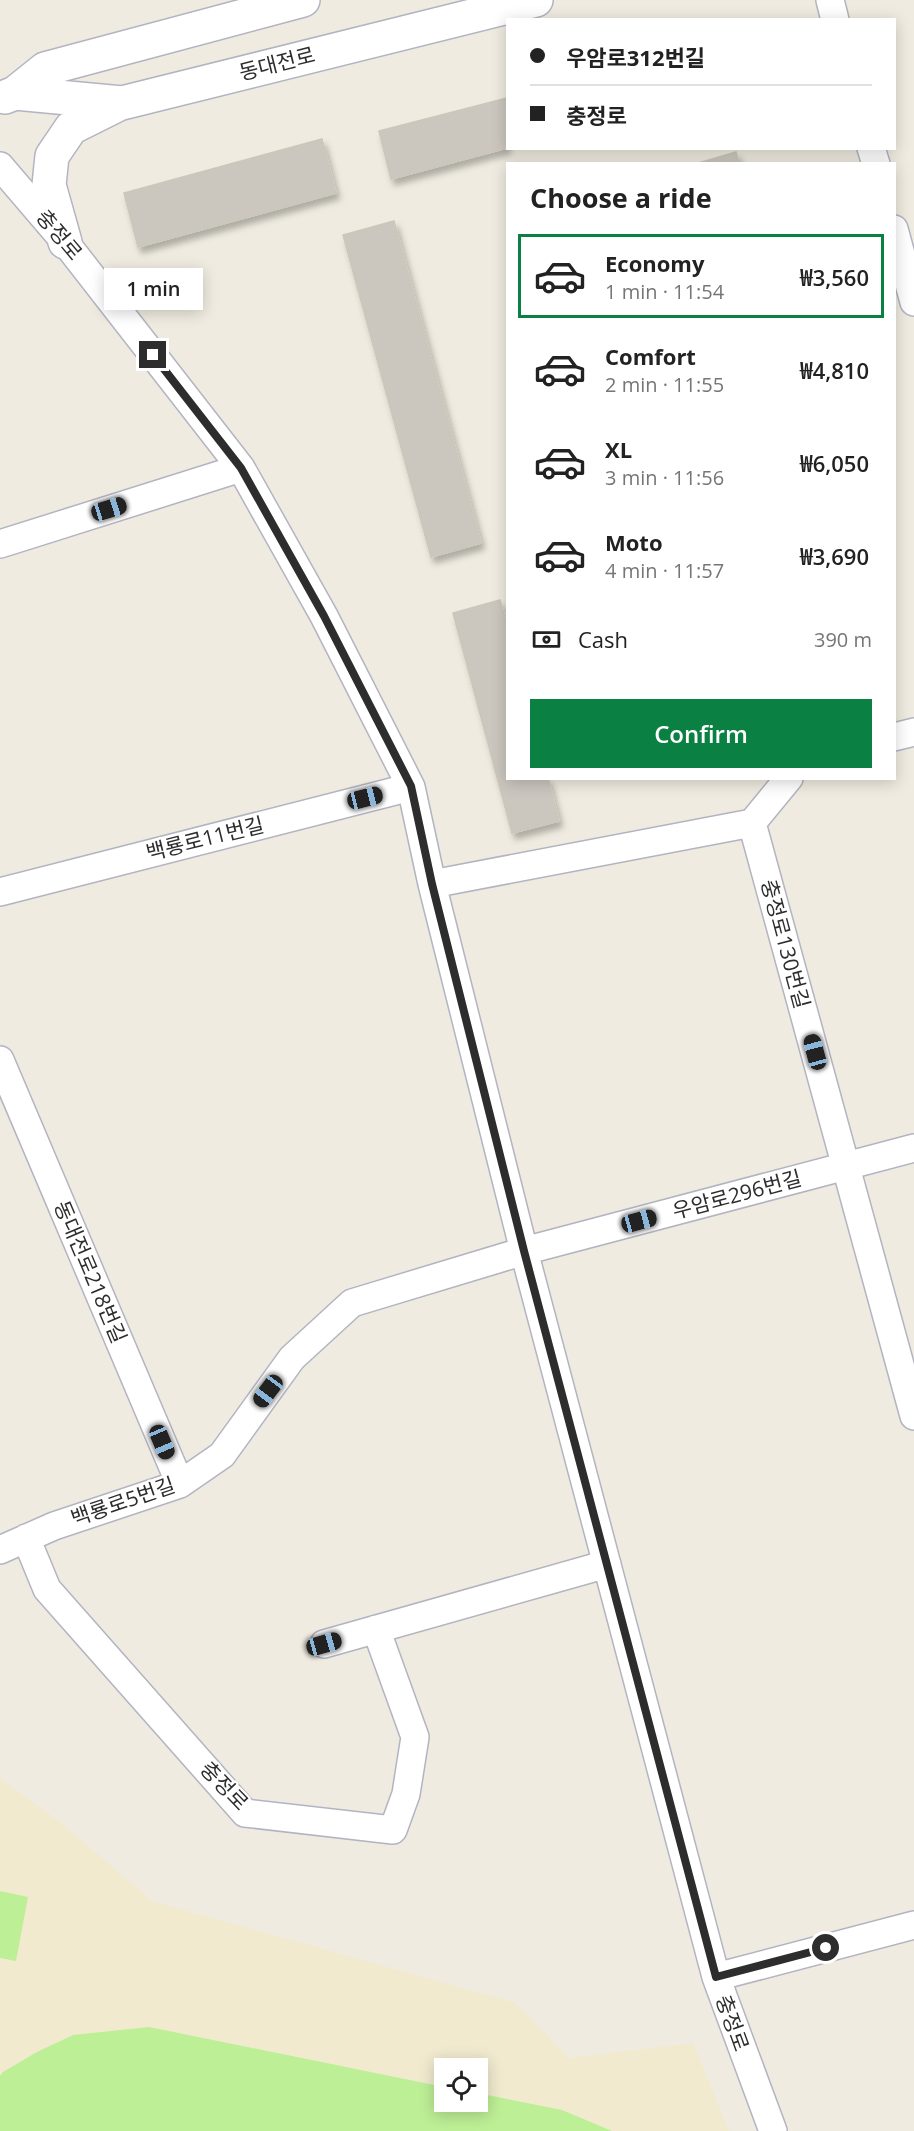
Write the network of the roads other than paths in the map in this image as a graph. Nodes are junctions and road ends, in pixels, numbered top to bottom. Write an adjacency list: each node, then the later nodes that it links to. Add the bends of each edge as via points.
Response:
1 (303, 0): 5 (main road, 동대전로, via 45,69)
2 (536, 0): 6 (main road, 동대전로)
3 (830, 0): 4 (street)
4 (834, 18)
5 (8, 96): 6 (main road, 동대전로)
6 (122, 103): 9 (main road, via 71,128 52,156 49,185)
7 (0, 166): 9 (street, 충정로)
8 (896, 236): 10 (street)
9 (65, 242): 11 (street, 충정로)
10 (913, 296)
11 (241, 468): 12 (street); 16 (street, 충정로, via 324,616)
12 (0, 544)
13 (914, 732): 14 (street)
14 (896, 736)
15 (787, 780): 17 (street)
16 (411, 786): 18 (street, 충정로); 19 (street, 백룡로11번길)
17 (752, 823): 18 (street); 22 (street, 충정로130번길)
18 (432, 884): 23 (street, 충정로)
19 (0, 892)
20 (0, 1060): 25 (street, 동대전로218번길)
21 (914, 1148): 22 (street, 우암로296번길)
22 (846, 1166): 23 (street, 우암로296번길); 24 (street, 충정로130번길)
23 (524, 1251): 25 (street, 백룡로5번길, via 352,1303 292,1358 222,1455); 28 (street, 충정로)
24 (914, 1416)
25 (180, 1484): 26 (street, 백룡로5번길)
26 (26, 1538): 27 (street, 백룡로5번길); 29 (street, 충정로, via 47,1589 245,1813 393,1830 406,1794 415,1737)
27 (0, 1550)
28 (607, 1564): 29 (street); 32 (street, 충정로)
29 (376, 1629): 30 (street)
30 (324, 1644)
31 (914, 1925): 32 (street)
32 (716, 1977): 33 (street, 충정로)
33 (773, 2131)

